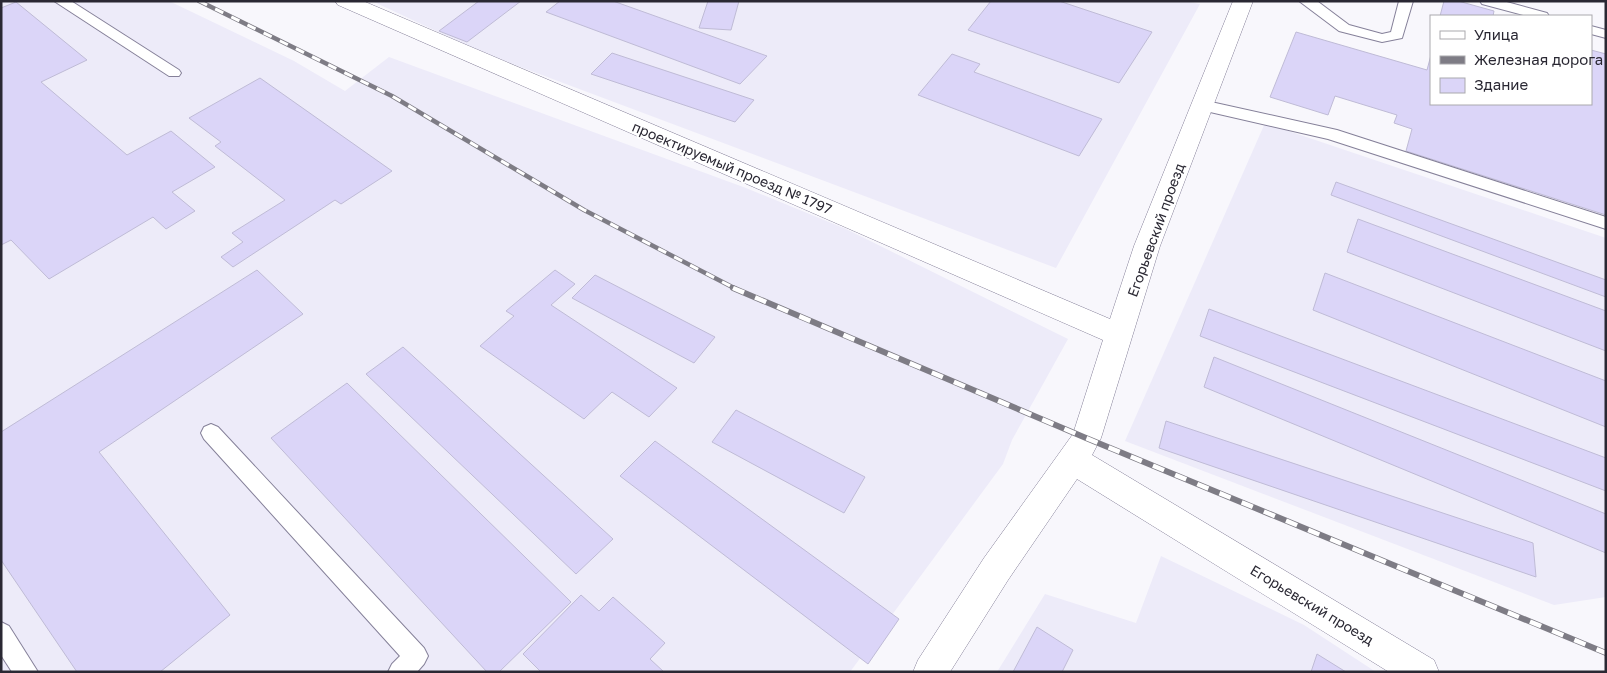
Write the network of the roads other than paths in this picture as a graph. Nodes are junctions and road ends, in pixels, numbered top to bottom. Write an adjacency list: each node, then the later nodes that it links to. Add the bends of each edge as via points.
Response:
1 (61, 1): 10 (lane)
2 (345, 1): 13 (street, проектируемый проезд № 1797)
3 (1243, 1): 11 (street, Егорьевский проезд)
4 (1306, 1): 5 (lane, via 1344,28 1388,38 1398,32)
5 (1406, 1)
6 (1487, 1): 7 (lane)
7 (1538, 15)
8 (1592, 30): 9 (lane)
9 (1606, 34)
10 (174, 72)
11 (1202, 105): 12 (lane, via 1331,134); 13 (street, Егорьевский проезд, via 1147,246)
12 (1606, 223)
13 (1120, 335): 15 (street, Егорьевский проезд, via 1086,438)
14 (212, 434): 18 (lane, via 416,656)
15 (1073, 460): 19 (street, Егорьевский проезд, via 996,569); 20 (street, Егорьевский проезд)
16 (1, 634): 17 (lane)
17 (26, 672)
18 (400, 672)
19 (930, 672)
20 (1422, 672)

